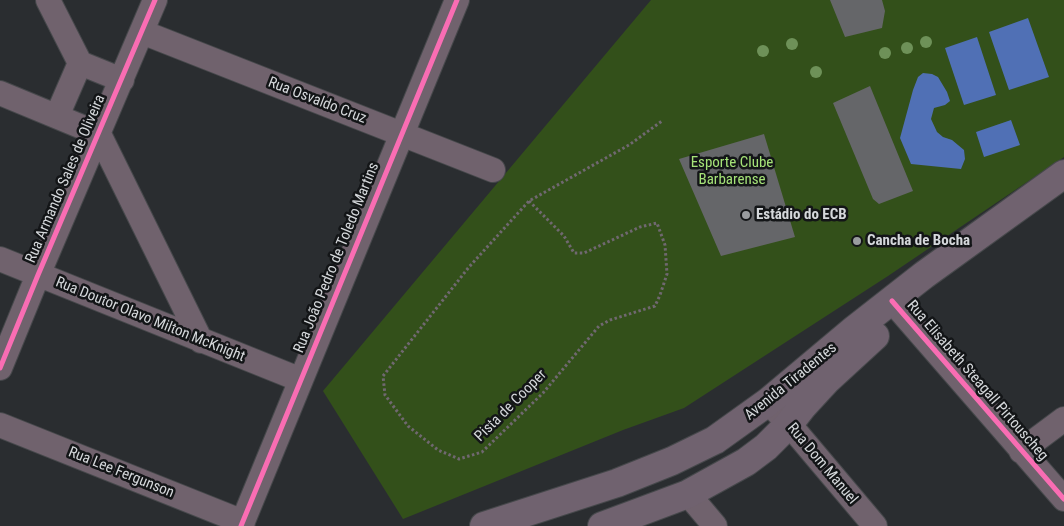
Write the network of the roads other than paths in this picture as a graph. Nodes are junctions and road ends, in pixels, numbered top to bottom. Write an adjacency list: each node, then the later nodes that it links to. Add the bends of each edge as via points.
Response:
1 (48, 0): 5 (street)
2 (155, 0): 4 (street, Rua Armando Sales de Oliveira)
3 (456, 0): 10 (street, Rua João Pedro de Toledo Martins)
4 (142, 32): 6 (street, Rua Armando Sales de Oliveira); 10 (street, Rua Osvaldo Cruz)
5 (80, 63): 6 (street); 8 (street)
6 (122, 80): 9 (street, Rua Armando Sales de Oliveira)
7 (0, 92): 8 (street)
8 (57, 116): 9 (street)
9 (99, 134): 15 (street, Rua Armando Sales de Oliveira); 17 (street)
10 (402, 134): 11 (street, Rua Osvaldo Cruz); 19 (street, Rua João Pedro de Toledo Martins)
11 (493, 170)
12 (1064, 174): 16 (main road, Avenida Tiradentes, via 924,275)
13 (1064, 195): 16 (main road, Avenida Tiradentes)
14 (0, 259): 15 (street, Rua Doutor Olavo Milton McKnight)
15 (38, 275): 17 (street, Rua Doutor Olavo Milton McKnight); 18 (street, Rua Armando Sales de Oliveira)
16 (897, 307): 20 (main road, Avenida Tiradentes, via 855,329); 23 (main road, Avenida Tiradentes); 24 (street, Rua Elisabeth Steagall Pirtouscheg)
17 (201, 341): 19 (street, Rua Doutor Olavo Milton McKnight)
18 (0, 368)
19 (300, 380): 27 (street, Rua João Pedro de Toledo Martins)
20 (768, 402): 23 (street, Rua Dom Manuel); 28 (main road, Avenida Tiradentes, via 715,440 672,461 617,483)
21 (1064, 419): 24 (street)
22 (0, 424): 27 (street, Rua Lee Fergunson)
23 (789, 424): 25 (main road, Avenida Tiradentes, via 746,462); 31 (street, Rua Dom Manuel)
24 (1021, 451): 26 (street, Rua Elisabeth Steagall Pirtouscheg)
25 (688, 494): 29 (main road, Avenida Tiradentes); 30 (street)
26 (1064, 499)
27 (242, 524)
28 (484, 526)
29 (602, 526)
30 (715, 526)
31 (875, 526)

